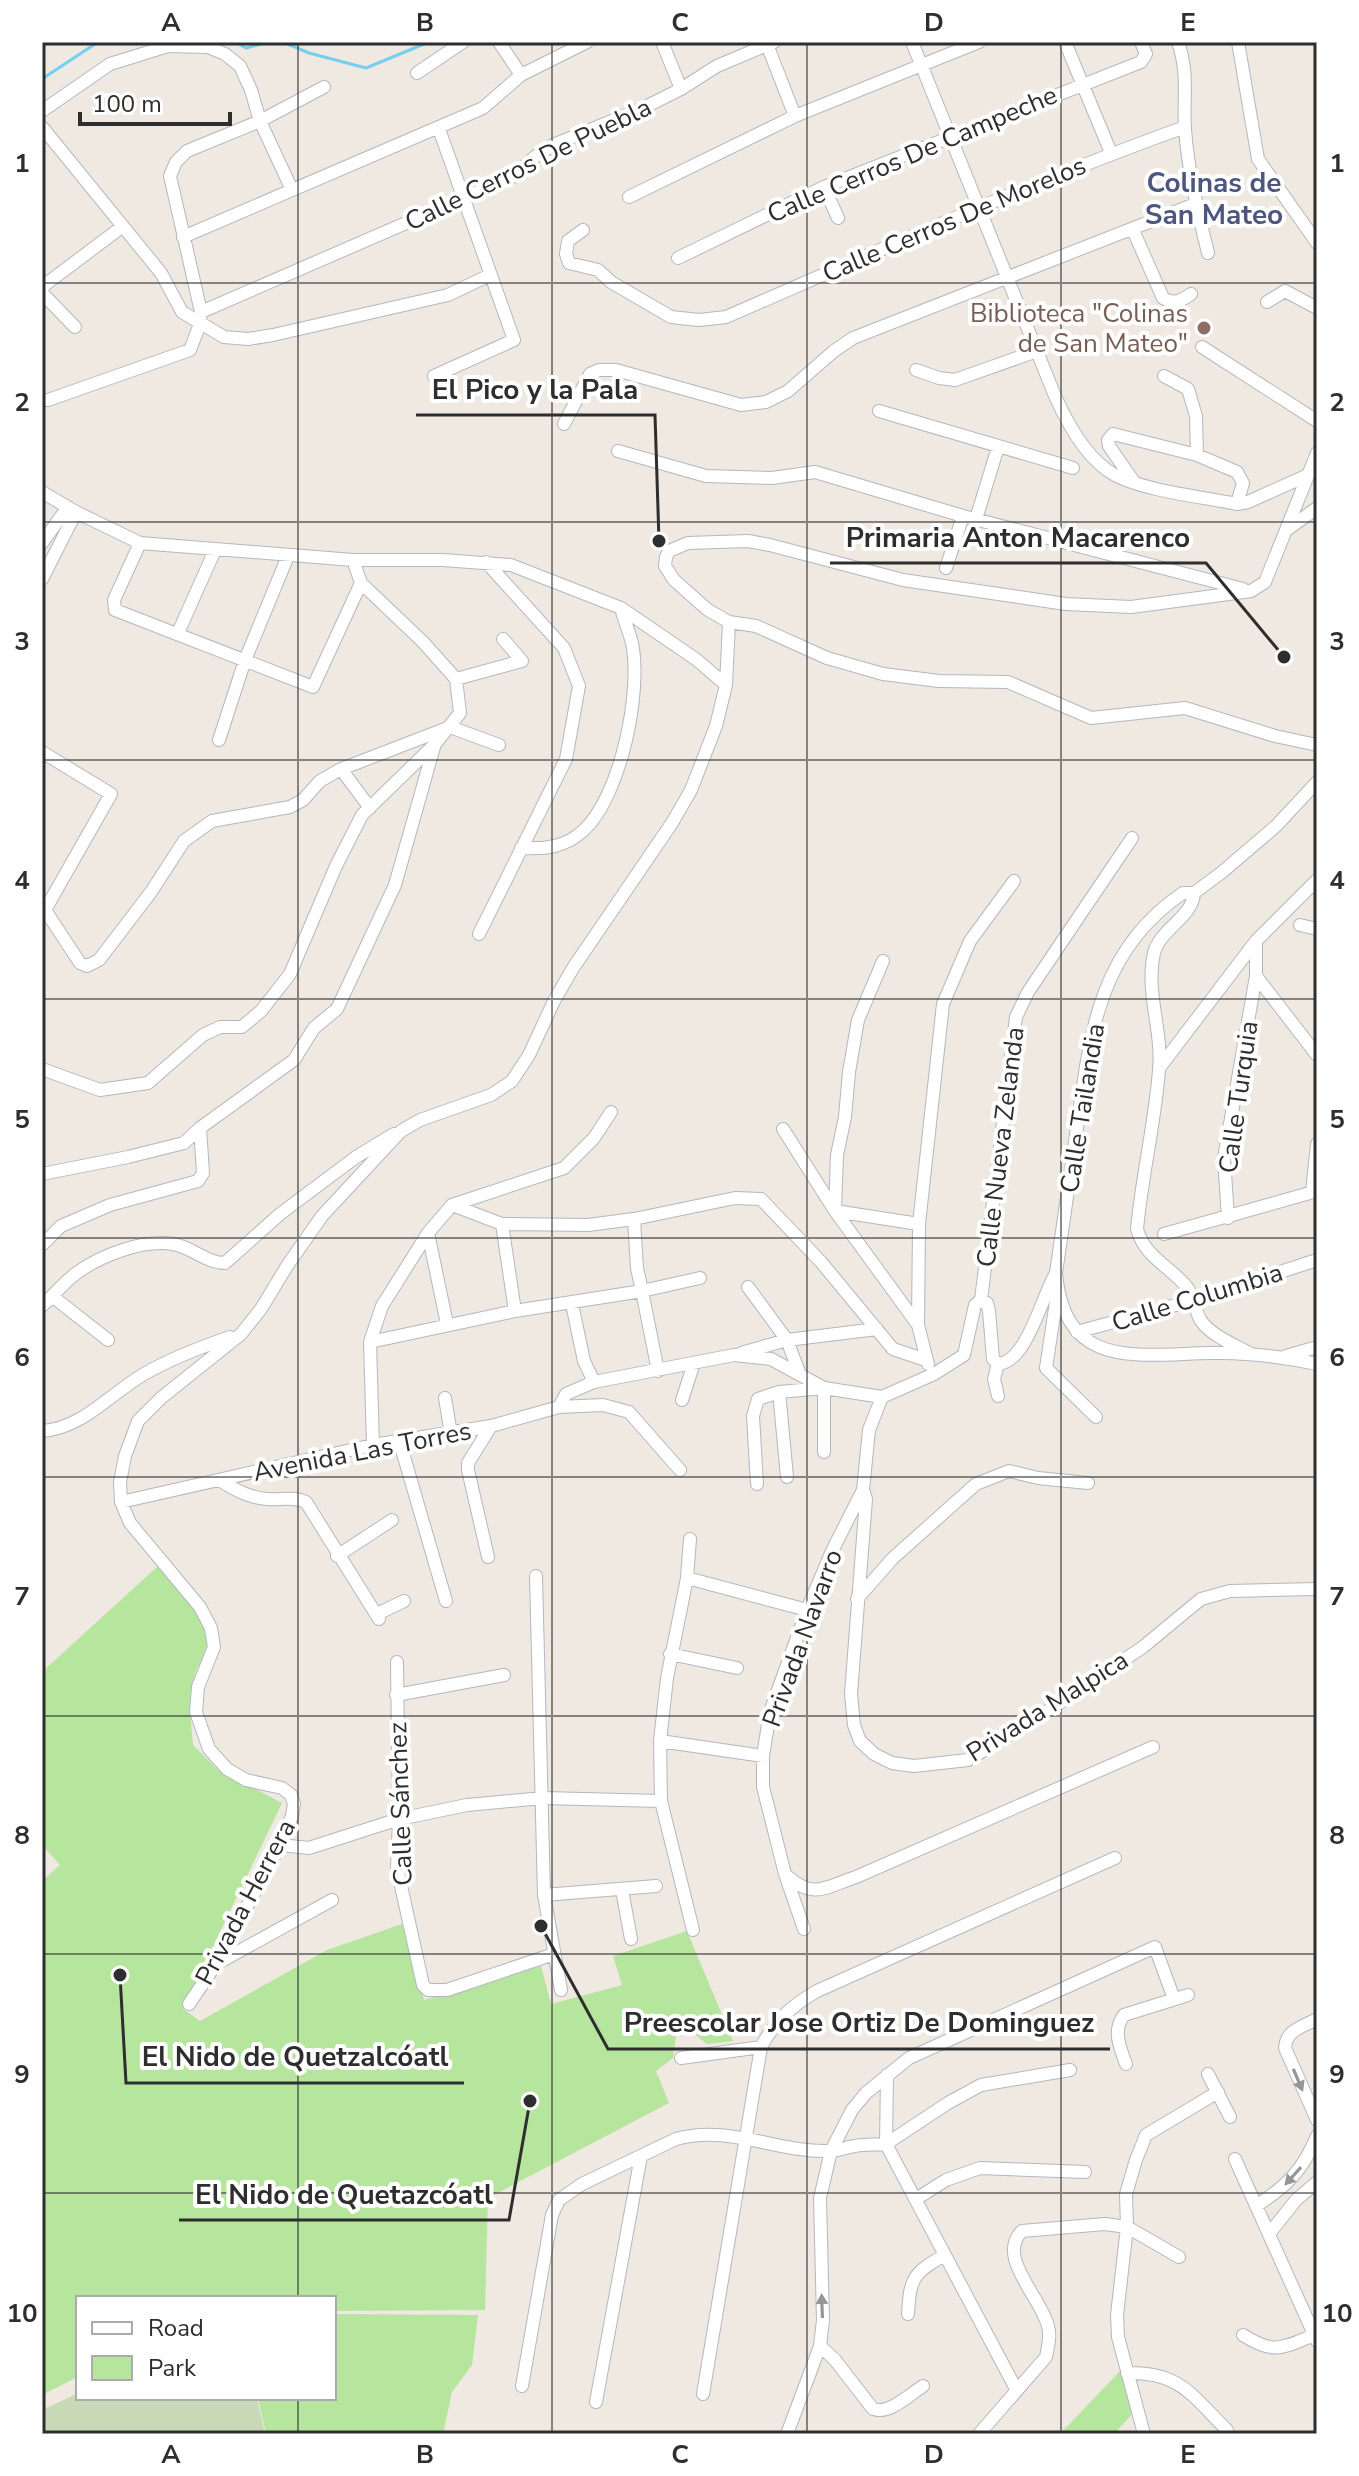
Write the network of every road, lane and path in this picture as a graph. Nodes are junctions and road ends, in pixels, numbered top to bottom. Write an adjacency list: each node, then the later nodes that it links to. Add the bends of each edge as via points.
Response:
1 (463, 42): 13 (street)
2 (499, 42): 14 (street)
3 (587, 42): 14 (street)
4 (662, 42): 17 (street)
5 (912, 42): 12 (street)
6 (979, 42): 12 (street)
7 (1065, 42): 15 (street)
8 (1178, 42): 22 (street, via 1185,64)
9 (1238, 42): 37 (street, via 1258,159)
10 (769, 43): 17 (street, Calle Cerros De Puebla); 19 (street)
11 (1143, 48): 15 (street, Calle Cerros De Campeche, via 1141,62)
12 (922, 65): 19 (street); 24 (street)
13 (417, 73)
14 (521, 75): 23 (street, via 483,108)
15 (1082, 83): 24 (street, Calle Cerros De Campeche); 25 (street)
16 (324, 87): 20 (street)
17 (681, 89): 29 (street, Calle Cerros De Puebla, via 553,145 512,177)
18 (42, 111): 20 (street, via 110,64 168,46 190,45 225,54 240,66)
19 (795, 116): 28 (street)
20 (260, 121): 27 (street); 36 (street, via 187,151 176,162 170,176)
21 (42, 127): 33 (street)
22 (1185, 127): 25 (street, Calle Cerros De Morelos); 30 (street)
23 (439, 129): 27 (street); 29 (street)
24 (950, 135): 26 (street, Calle Cerros De Campeche); 31 (street)
25 (1111, 153): 31 (street, Calle Cerros De Morelos)
26 (824, 187): 32 (street); 39 (street, Calle Cerros De Campeche)
27 (292, 190): 36 (street)
28 (629, 197)
29 (464, 198): 40 (street); 46 (street, Calle Cerros De Puebla)
30 (1195, 204): 35 (street); 38 (street)
31 (979, 207): 34 (street, Calle Cerros De Morelos, via 726,317 699,320 671,317 598,270 569,263 568,241); 41 (street)
32 (838, 218)
33 (123, 226): 42 (street); 46 (street, via 161,273 182,312)
34 (583, 230)
35 (1133, 230): 41 (street); 43 (street, via 1163,298 1181,301)
36 (183, 237): 46 (street)
37 (1317, 243)
38 (1208, 253)
39 (678, 258)
40 (490, 275): 46 (street, via 448,295 248,339 224,337); 51 (street, via 514,340)
41 (1006, 278): 49 (street); 56 (street, via 853,338 788,391 766,402 741,405 616,370 599,370 590,374)
42 (42, 290): 47 (street)
43 (1191, 294)
44 (1267, 302): 45 (street, via 1285,291)
45 (1317, 308)
46 (200, 318): 53 (street, via 190,350)
47 (75, 327)
48 (1202, 347): 55 (street)
49 (1037, 351): 50 (street, via 955,380); 63 (street, via 1070,426 1101,465)
50 (916, 370)
51 (434, 376)
52 (1164, 376): 60 (street, via 1188,389 1196,416)
53 (48, 400)
54 (879, 411): 57 (street)
55 (1317, 421)
56 (564, 424)
57 (998, 447): 61 (street); 68 (street)
58 (618, 451): 68 (street, via 706,476 772,478 815,472)
59 (1317, 453): 62 (street)
60 (1197, 455): 63 (street, via 1113,434 1109,446); 65 (street, via 1241,476)
61 (1073, 468)
62 (1308, 475): 65 (street); 69 (street)
63 (1134, 482): 65 (street)
64 (42, 492): 67 (street)
65 (1237, 504)
66 (1317, 508): 69 (street)
67 (72, 510): 70 (street); 71 (street); 77 (street)
68 (969, 518): 76 (street); 79 (street)
69 (1288, 529): 79 (street, via 1265,582)
70 (42, 543)
71 (140, 543): 72 (street); 82 (street, via 114,600 115,610)
72 (215, 550): 73 (street); 82 (street)
73 (288, 556): 74 (street); 84 (street)
74 (353, 560): 75 (street); 78 (street)
75 (486, 562): 80 (street, via 511,565); 97 (street, via 564,648 579,686 566,759)
76 (946, 568)
77 (42, 579)
78 (361, 583): 84 (street, via 313,687); 85 (street)
79 (1251, 591): 81 (street, via 1131,607 1066,604 903,580 748,541 688,543 669,551 665,566 674,580)
80 (621, 608): 86 (street); 97 (street, via 635,676 612,782 602,806 575,836 548,849)
81 (729, 622): 86 (street); 91 (street, via 756,626 827,658 883,674 1008,682 1091,718 1185,708)
82 (178, 633): 84 (street)
83 (503, 639): 85 (street, via 522,661)
84 (245, 660): 88 (street)
85 (456, 679): 87 (street, via 460,713)
86 (726, 685): 114 (street, via 691,790 573,968 512,1081 491,1095)
87 (450, 727): 89 (street); 90 (street); 93 (street)
88 (219, 740)
89 (435, 744): 95 (street); 112 (street, via 395,885 337,1009 314,1028 294,1060)
90 (499, 745)
91 (1317, 745)
92 (42, 752): 101 (street, via 111,794)
93 (341, 769): 95 (street); 101 (street, via 290,807 212,821 184,841 99,960 87,966)
94 (1317, 782): 100 (street, Calle Tailandia, via 1276,826)
95 (370, 808): 110 (street, via 336,866 290,974 242,1027 220,1027 203,1035 148,1083 100,1090)
96 (1132, 838): 134 (street, Calle Nueva Zelanda, via 1016,1017)
97 (521, 848): 104 (street)
98 (1317, 880): 105 (street)
99 (1014, 881): 123 (street, via 970,941 943,1004)
100 (1194, 893): 109 (street, via 1193,903 1155,950 1152,992); 128 (street, Calle Tailandia, via 1183,893 1151,919 1107,982 1090,1036)
101 (44, 910)
102 (1300, 925): 103 (street)
103 (1317, 929)
104 (479, 934)
105 (1256, 941): 107 (street, Calle Turquia); 109 (street)
106 (883, 961): 119 (street, via 858,1020 837,1155)
107 (1256, 976): 108 (street); 120 (street, Calle Turquia, via 1224,1158)
108 (1317, 1055)
109 (1160, 1067): 135 (street, via 1137,1229 1140,1241 1189,1288)
110 (42, 1069)
111 (611, 1112): 118 (street, via 564,1168)
112 (200, 1128): 116 (street, via 184,1143); 126 (street, via 203,1173 198,1181 110,1205 61,1226)
113 (783, 1129): 119 (street)
114 (401, 1131): 133 (street, via 334,1173 225,1263 173,1243 140,1246 102,1258); 143 (street, via 322,1216)
115 (1317, 1144): 117 (street)
116 (42, 1174)
117 (1314, 1192): 120 (street)
118 (452, 1205): 122 (street); 124 (street)
119 (835, 1211): 123 (street); 140 (street)
120 (1228, 1218): 125 (street)
121 (634, 1219): 122 (street, via 588,1225); 131 (street); 141 (street, via 735,1198 761,1199)
122 (502, 1224): 138 (street)
123 (919, 1224): 140 (street)
124 (428, 1233): 139 (street); 146 (street, via 382,1306)
125 (1164, 1234)
126 (42, 1245)
127 (1317, 1260): 135 (street, Calle Columbia)
128 (1056, 1273): 132 (street, Calle Tailandia); 153 (street, via 1021,1346 1007,1363)
129 (700, 1278): 131 (street)
130 (748, 1287): 145 (street)
131 (642, 1291): 136 (street); 155 (street)
132 (1057, 1292): 142 (street); 166 (street, via 1046,1368)
133 (52, 1296): 137 (street); 144 (street)
134 (981, 1300): 153 (street, via 987,1303 993,1359); 157 (street, via 975,1305 964,1355)
135 (1194, 1300): 142 (street, Calle Columbia); 149 (street, via 1201,1321)
136 (572, 1304): 138 (street); 158 (street)
137 (42, 1306)
138 (515, 1311): 139 (street)
139 (447, 1324): 146 (street)
140 (918, 1325): 151 (street)
141 (877, 1329): 145 (street); 151 (street, via 893,1349)
142 (1077, 1332): 149 (street, via 1119,1354)
143 (241, 1334): 168 (street, via 142,1375 83,1418); 179 (street, via 138,1421 125,1456)
144 (108, 1340)
145 (787, 1340): 148 (street); 156 (street)
146 (370, 1342): 171 (street)
147 (1317, 1347): 150 (street)
148 (734, 1355): 152 (street); 156 (street, via 771,1359)
149 (1253, 1355): 150 (street)
150 (1283, 1357): 154 (street)
151 (926, 1360): 157 (street)
152 (694, 1363): 155 (street); 164 (street)
153 (998, 1364): 161 (street)
154 (1317, 1364)
155 (658, 1371): 158 (street)
156 (799, 1372): 159 (street)
157 (934, 1374): 162 (street)
158 (594, 1382): 165 (street, via 566,1394)
159 (824, 1388): 160 (street); 162 (street); 172 (street)
160 (779, 1392): 174 (street); 177 (street, via 758,1399 753,1416)
161 (998, 1396)
162 (882, 1397): 178 (street, Privada Navarro, via 869,1430)
163 (445, 1398): 169 (street)
164 (682, 1400)
165 (559, 1407): 167 (street, Avenida Las Torres); 173 (street, Avenida Las Torres, via 603,1405 629,1412)
166 (1096, 1417)
167 (491, 1426): 169 (street, Avenida Las Torres); 183 (street, via 468,1463)
168 (42, 1431)
169 (451, 1434): 170 (street, Avenida Las Torres)
170 (400, 1443): 171 (street, Avenida Las Torres); 189 (street)
171 (373, 1445): 175 (street, Avenida Las Torres)
172 (824, 1452)
173 (680, 1470)
174 (787, 1477)
175 (219, 1480): 179 (street, Avenida Las Torres); 182 (street, via 242,1494 306,1502)
176 (1088, 1483): 187 (street, via 1009,1471 976,1484 893,1558)
177 (757, 1484)
178 (863, 1490): 187 (street, Privada Malpica); 190 (street, Privada Navarro)
179 (121, 1502): 202 (street, Privada Herrera, via 130,1523 200,1607 211,1628 214,1647 198,1687 196,1712 209,1749 246,1780 291,1795 292,1816)
180 (392, 1520): 182 (street)
181 (690, 1539): 185 (street)
182 (337, 1556): 188 (street, via 378,1617)
183 (488, 1557)
184 (536, 1576): 199 (street)
185 (687, 1578): 190 (street); 191 (street)
186 (1317, 1589): 187 (street, Privada Malpica, via 1230,1591 1201,1599 1143,1647 968,1760 914,1766 874,1754 860,1741 854,1725)
187 (857, 1599)
188 (404, 1601)
189 (446, 1601)
190 (807, 1610): 198 (street, Privada Navarro, via 770,1712)
191 (670, 1654): 193 (street); 196 (street)
192 (397, 1662): 195 (street, Calle Sánchez)
193 (737, 1668)
194 (504, 1675): 195 (street)
195 (396, 1695): 201 (street, Calle Sánchez)
196 (660, 1741): 198 (street); 200 (street)
197 (1153, 1747): 204 (street, via 856,1877 812,1892)
198 (763, 1756): 204 (street, Privada Navarro, via 763,1787)
199 (543, 1798): 200 (street); 201 (street, via 467,1805); 207 (street)
200 (661, 1801): 210 (street)
201 (399, 1819): 202 (street, via 309,1848); 212 (street, Calle Sánchez, via 397,1868 428,1990 447,1990)
202 (280, 1845): 213 (street, Privada Herrera)
203 (1115, 1858): 219 (street, via 817,1991 791,2006)
204 (785, 1874): 209 (street, Privada Navarro)
205 (656, 1886): 206 (street)
206 (622, 1890): 207 (street); 211 (street)
207 (544, 1895): 212 (street)
208 (332, 1900): 213 (street)
209 (804, 1929)
210 (693, 1930)
211 (631, 1939)
212 (554, 1954): 214 (street)
213 (216, 1964): 217 (street, Privada Herrera)
214 (561, 1990)
215 (1188, 1995): 216 (street)
216 (1174, 1999): 221 (street, via 1124,2015 1118,2039); 224 (street, via 1155,1947 909,2058)
217 (189, 2004)
218 (1317, 2019): 227 (street, one-way to 227, via 1285,2039)
219 (761, 2047): 220 (street); 229 (street)
220 (681, 2058)
221 (1126, 2064)
222 (1070, 2070): 230 (street, via 981,2085)
223 (1208, 2074): 225 (street)
224 (887, 2075): 230 (street); 231 (street, via 852,2110)
225 (1218, 2092): 226 (street); 238 (street, via 1146,2135 1126,2194)
226 (1230, 2117)
227 (1317, 2120)
228 (1317, 2136): 237 (street, one-way to 237, via 1297,2174)
229 (747, 2137): 231 (street); 232 (street, via 691,2135); 250 (street)
230 (886, 2144): 231 (street); 236 (street)
231 (831, 2151): 245 (street, one-way to 231, via 820,2198)
232 (641, 2156): 247 (street, via 559,2200 539,2279); 251 (street)
233 (1235, 2159): 237 (street)
234 (1085, 2172): 236 (street, via 980,2168 946,2180)
235 (1317, 2182): 239 (street)
236 (916, 2199): 240 (street)
237 (1256, 2206): 239 (street)
238 (1127, 2227): 241 (street); 246 (street, via 1117,2315); 249 (street, via 1035,2228 1014,2239 1016,2266 1048,2325 1050,2340 1046,2357)
239 (1269, 2234): 244 (street)
240 (945, 2255): 242 (street, via 919,2270 910,2285); 249 (street)
241 (1179, 2257)
242 (908, 2314)
243 (1243, 2335): 244 (street, via 1278,2350)
244 (1316, 2338)
245 (820, 2346): 248 (street, via 880,2412); 253 (street)
246 (1127, 2373): 252 (street, via 1168,2377); 255 (street)
247 (522, 2386)
248 (923, 2386)
249 (1016, 2389): 254 (street)
250 (703, 2394)
251 (596, 2402)
252 (1227, 2430)
253 (787, 2434)
254 (979, 2434)
255 (1144, 2434)

